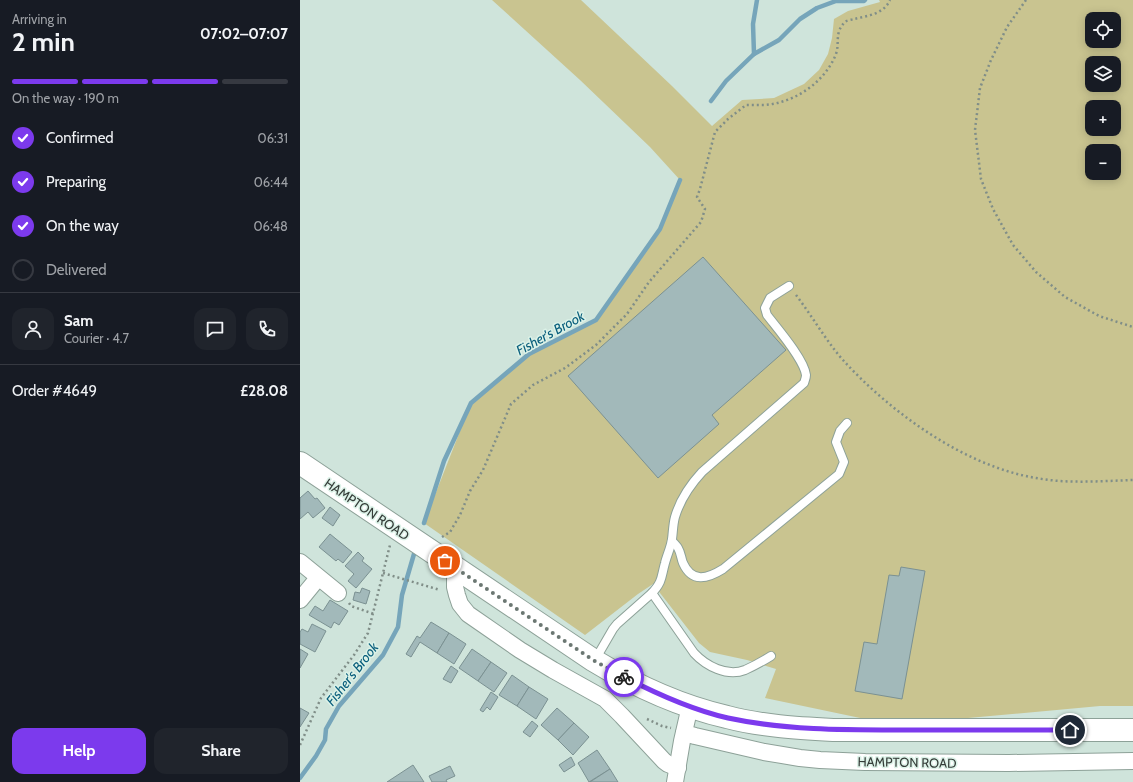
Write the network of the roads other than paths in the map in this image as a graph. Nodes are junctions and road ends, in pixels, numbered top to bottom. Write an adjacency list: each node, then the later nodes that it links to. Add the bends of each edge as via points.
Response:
1 (789, 286): 4 (lane, via 770,298 765,308 800,359 806,376 804,383 692,483 682,499 675,518)
2 (847, 423): 4 (lane, via 836,442 844,462 839,474 715,574 704,578 695,577 684,564 678,548)
3 (300, 463): 6 (main road, HAMPTON ROAD)
4 (672, 541): 9 (lane, via 659,586)
5 (300, 562): 7 (street)
6 (455, 568): 12 (main road, HAMPTON ROAD); 17 (street, via 455,587 460,604 468,614 520,650 605,699)
7 (318, 578): 8 (street); 10 (street)
8 (338, 593)
9 (652, 594): 11 (lane, via 694,653 710,666 726,672 740,672); 12 (lane, via 613,629)
10 (300, 600)
11 (771, 656)
12 (595, 661): 13 (main road, HAMPTON ROAD, via 649,690)
13 (690, 706): 14 (main road, HAMPTON ROAD, via 727,718 813,729); 15 (street)
14 (1133, 730)
15 (679, 731): 16 (street, HAMPTON ROAD, via 770,753 820,760 1009,763); 17 (street)
16 (1133, 761)
17 (676, 775)

